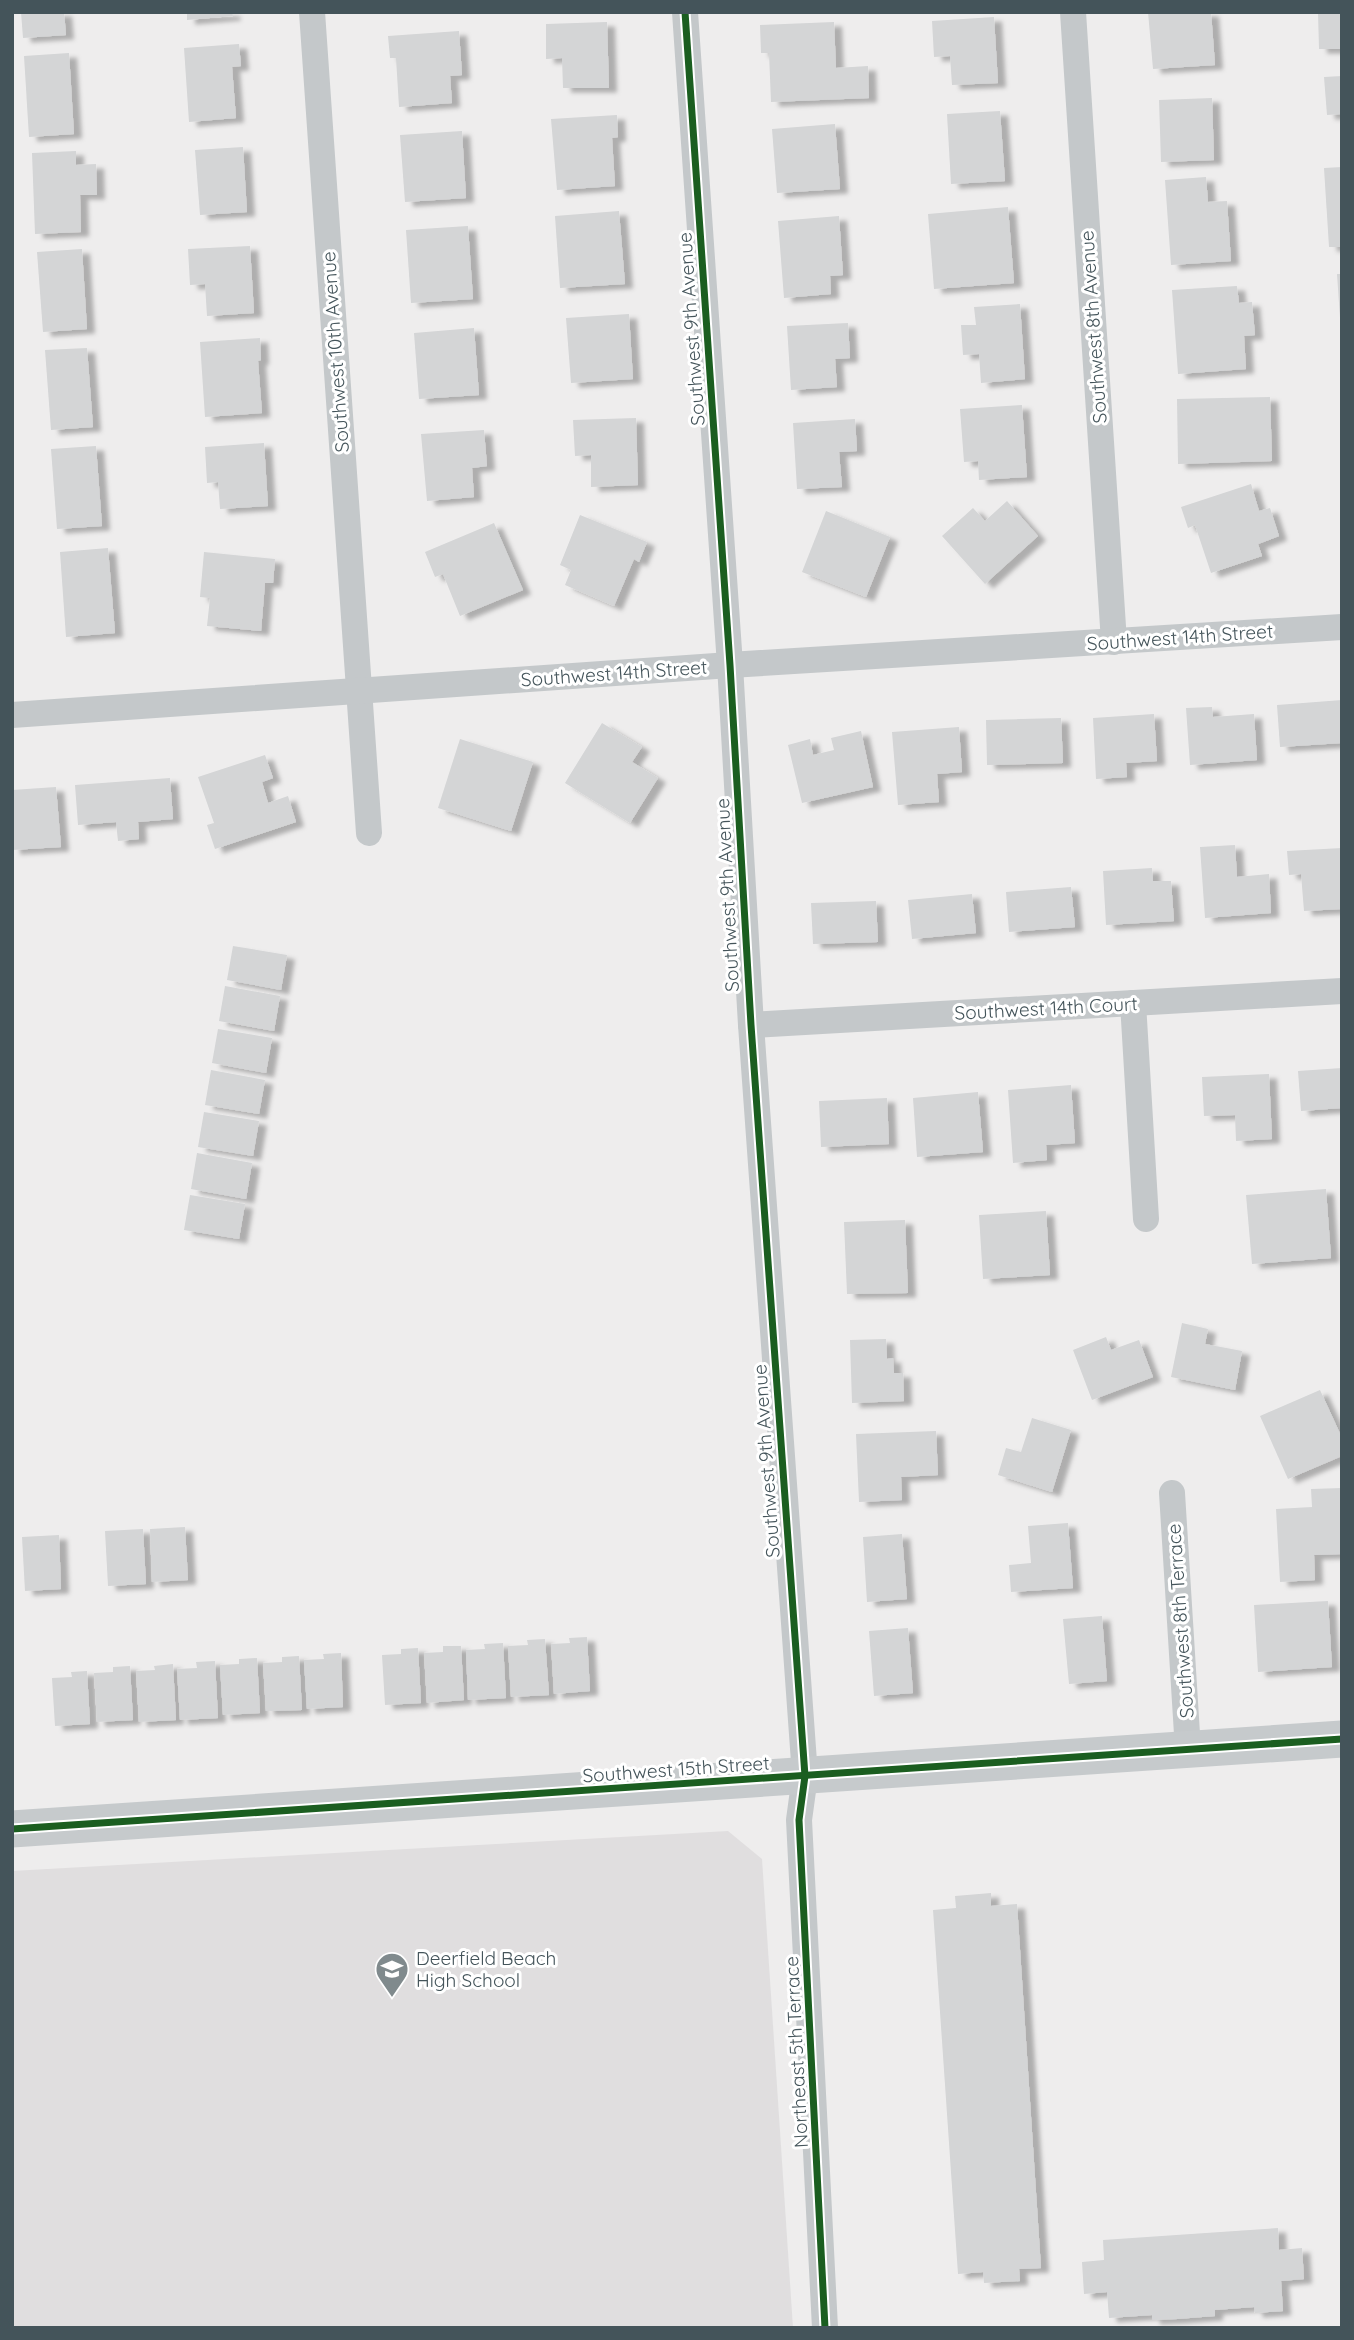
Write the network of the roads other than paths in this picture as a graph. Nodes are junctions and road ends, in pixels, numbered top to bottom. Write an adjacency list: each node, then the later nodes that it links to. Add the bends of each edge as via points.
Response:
1 (312, 12): 7 (street, Southwest 10th Avenue)
2 (685, 12): 6 (street, Southwest 9th Avenue)
3 (1073, 12): 5 (street, Southwest 8th Avenue)
4 (1342, 627): 5 (street, Southwest 14th Street)
5 (1114, 642): 6 (street, Southwest 14th Street)
6 (730, 665): 7 (street, Southwest 14th Street); 12 (street, Southwest 9th Avenue)
7 (359, 691): 8 (street, Southwest 14th Street); 9 (street, Southwest 10th Avenue)
8 (12, 715)
9 (369, 833)
10 (1342, 991): 11 (street, Southwest 14th Court)
11 (1133, 1003): 12 (street, Southwest 14th Court); 13 (street)
12 (751, 1025): 17 (street, Southwest 9th Avenue)
13 (1146, 1219)
14 (1172, 1493): 16 (street, Southwest 8th Terrace)
15 (1342, 1740): 16 (street, Southwest 15th Street)
16 (1188, 1750): 17 (street, Southwest 15th Street)
17 (805, 1776): 18 (street, Southwest 15th Street); 19 (street, Northeast 5th Terrace, via 799,1820)
18 (12, 1829)
19 (825, 2328)

